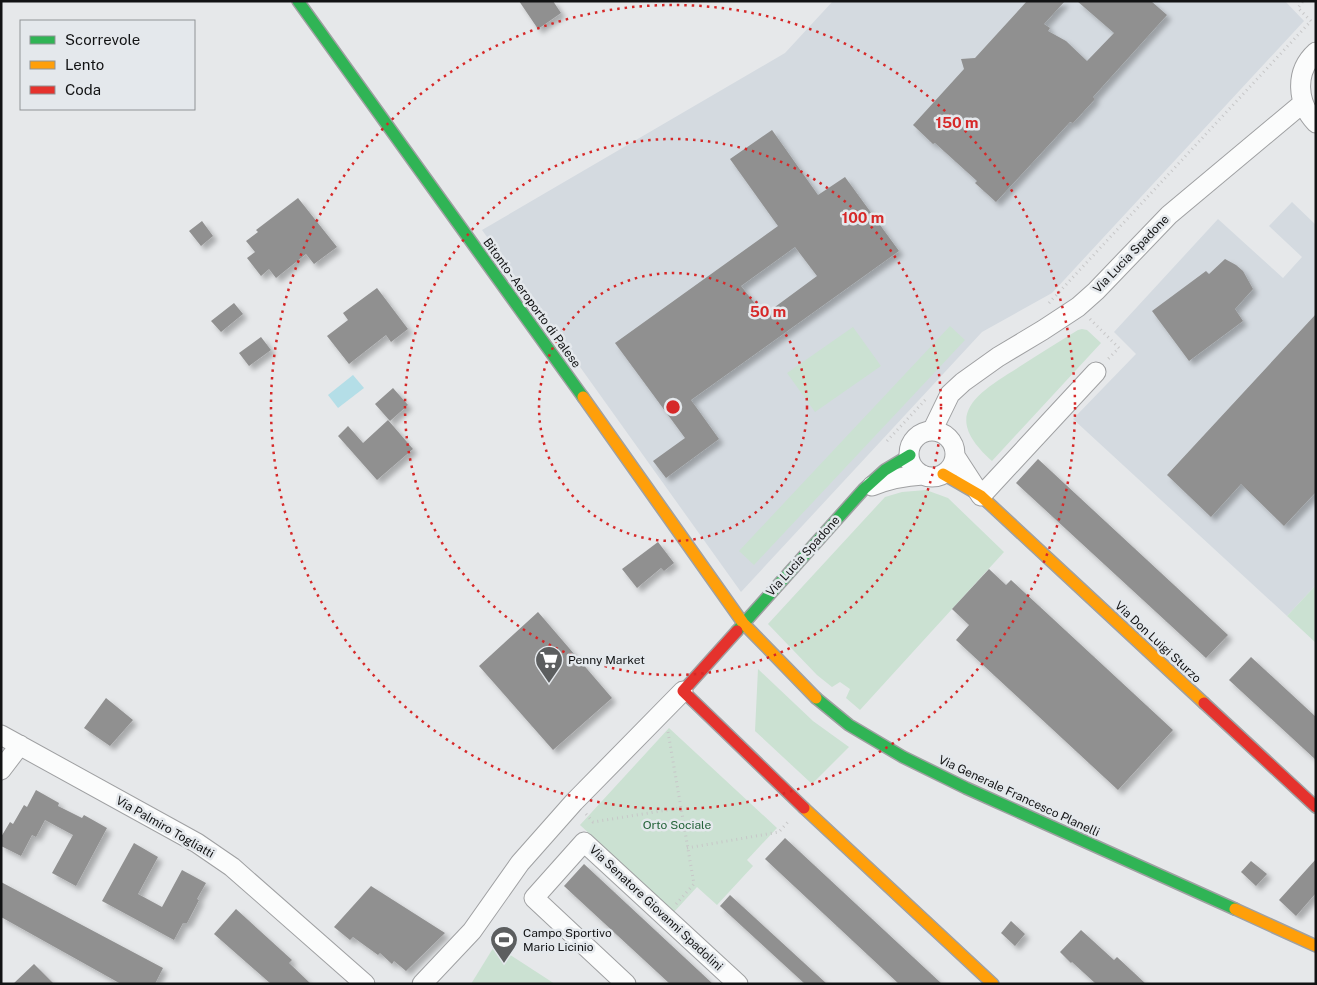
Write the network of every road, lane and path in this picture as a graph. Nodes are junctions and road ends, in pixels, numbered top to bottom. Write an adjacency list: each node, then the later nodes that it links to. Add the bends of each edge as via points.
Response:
1 (298, 1): 15 (street, Bitonto - Aeroporto di Palese)
2 (1316, 52): 3 (street, via 1302,75)
3 (1303, 103): 4 (street); 5 (street, Via Lucia Spadone, via 1169,215 1118,270)
4 (1316, 123)
5 (1078, 306): 6 (path, via 1119,348); 7 (street, Via Lucia Spadone, via 983,367)
6 (1096, 372): 14 (street)
7 (950, 394): 8 (street); 9 (street)
8 (932, 431): 9 (street, via 943,434); 10 (street, via 913,441)
9 (953, 449): 11 (street, via 953,464); 14 (street)
10 (910, 456): 12 (street, via 915,469); 13 (street, Via Lucia Spadone, via 883,470)
11 (943, 474): 12 (street); 14 (street, Via Don Luigi Sturzo)
12 (923, 475): 13 (street, via 889,479)
13 (864, 490): 15 (street, Via Lucia Spadone)
14 (981, 496): 23 (street, Via Don Luigi Sturzo)
15 (743, 623): 16 (street, Via Lucia Spadone); 27 (street, Via Generale Francesco Planelli, via 813,696 849,725 903,757)
16 (682, 691): 17 (street); 22 (street)
17 (664, 709): 21 (street); 24 (path)
18 (1, 735): 19 (street, Via Palmiro Togliatti)
19 (20, 746): 20 (street); 28 (street, Via Palmiro Togliatti, via 197,843 232,868)
20 (1, 770)
21 (574, 802): 24 (path, via 594,822); 29 (street, via 520,863 472,931)
22 (804, 806): 25 (path, via 779,832); 32 (street)
23 (1316, 807)
24 (680, 808): 25 (path)
25 (687, 848): 26 (path, via 694,884)
26 (682, 898)
27 (1316, 946)
28 (365, 984)
29 (422, 984)
30 (626, 984): 31 (street, Via Senatore Giovanni Spadolini, via 534,898 584,842)
31 (738, 984)
32 (993, 984)

